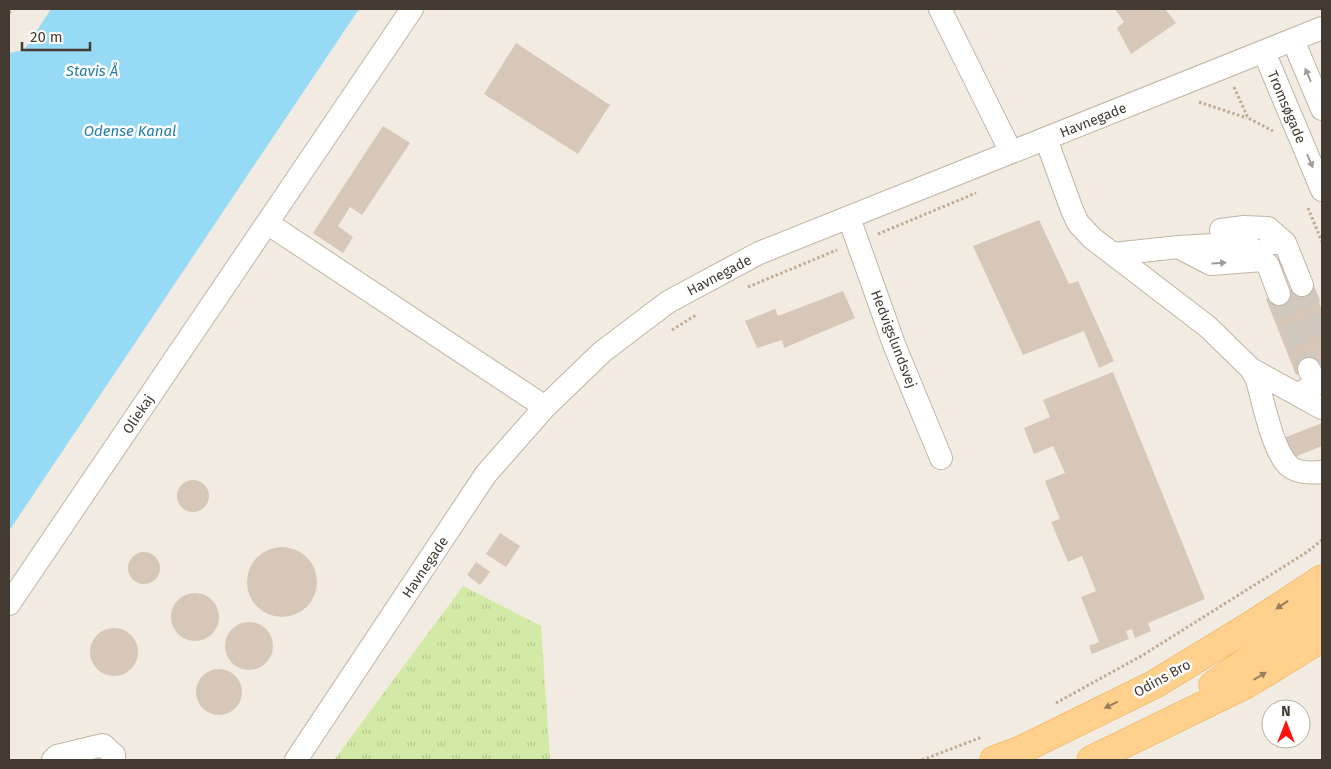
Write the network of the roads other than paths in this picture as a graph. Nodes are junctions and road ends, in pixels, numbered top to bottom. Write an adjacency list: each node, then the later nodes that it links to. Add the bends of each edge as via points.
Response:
1 (412, 9): 11 (street, Oliekaj)
2 (940, 9): 8 (street)
3 (1322, 28): 4 (street, Havnegade)
4 (1294, 40): 5 (street, Havnegade); 6 (street, one-way to 4)
5 (1264, 52): 7 (street, Havnegade); 9 (street, Tromsøgade, one-way to 9)
6 (1322, 109)
7 (1046, 139): 8 (street, Havnegade); 15 (street, via 1078,222)
8 (1011, 152): 10 (street, Havnegade)
9 (1315, 198)
10 (849, 218): 23 (street, Havnegade, via 759,254 668,302 602,352); 24 (street, Hedvigslundsvej, via 895,348)
11 (267, 223): 23 (street); 27 (street, Oliekaj)
12 (1246, 243): 13 (street); 14 (street); 16 (street)
13 (1285, 243): 14 (street, via 1268,228 1244,227 1206,231); 17 (street)
14 (1179, 247): 15 (street); 16 (street, one-way to 16, via 1211,264)
15 (1113, 254): 19 (street, via 1208,326)
16 (1263, 260): 18 (street)
17 (1302, 285)
18 (1279, 294)
19 (1252, 369): 21 (street); 25 (street, via 1279,452 1290,467 1309,473)
20 (1309, 370): 21 (street, via 1316,384)
21 (1298, 394): 22 (street)
22 (1321, 406)
23 (545, 407): 34 (street, Havnegade, via 486,474)
24 (941, 458)
25 (1322, 472)
26 (1322, 579): 31 (main road, Odins Bro, one-way to 31, via 1155,684 1023,749)
27 (9, 604)
28 (1322, 608): 30 (main road)
29 (1322, 638): 30 (main road, one-way to 29, via 1247,684)
30 (1142, 735): 35 (main road)
31 (990, 748)
32 (53, 760): 33 (street, via 57,756 103,745 114,755)
33 (114, 760)
34 (296, 760)
35 (1091, 760)

